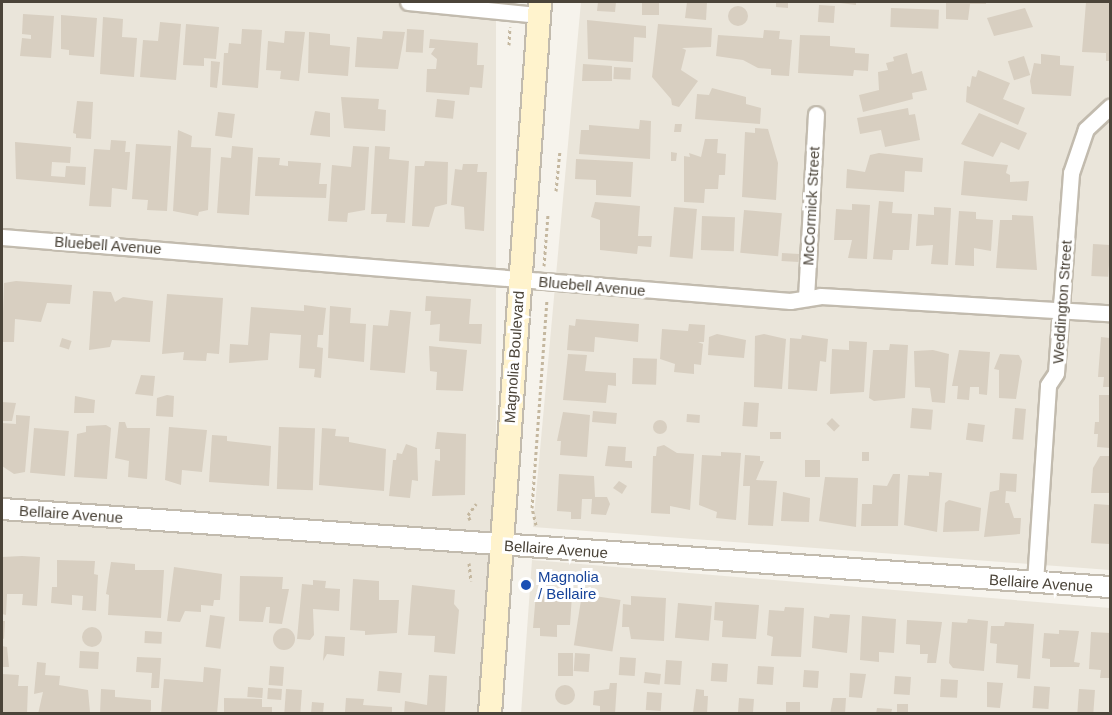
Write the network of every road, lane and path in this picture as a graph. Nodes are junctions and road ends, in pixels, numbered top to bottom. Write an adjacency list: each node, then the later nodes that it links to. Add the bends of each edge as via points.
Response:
1 (408, 2): 2 (street)
2 (539, 8): 10 (main road, Magnolia Boulevard)
3 (1110, 107): 13 (street, Weddington Street, via 1086,129 1071,173)
4 (816, 114): 11 (street, McCormick Street)
5 (560, 150): 6 (path)
6 (556, 191)
7 (548, 214): 9 (path)
8 (2, 237): 10 (street, Bluebell Avenue, via 487,274)
9 (544, 275)
10 (519, 280): 11 (street, Bluebell Avenue, via 790,301); 19 (main road, Magnolia Boulevard)
11 (806, 298): 13 (street, Bluebell Avenue)
12 (547, 300): 18 (path, via 532,508)
13 (1061, 310): 14 (street, Bluebell Avenue); 22 (street, Weddington Street, via 1056,373 1048,385)
14 (1110, 313)
15 (476, 504): 17 (path, via 468,515)
16 (2, 509): 19 (street, Bellaire Avenue)
17 (470, 520)
18 (536, 525)
19 (502, 546): 22 (street, Bellaire Avenue); 24 (main road, Magnolia Boulevard)
20 (469, 562): 21 (path)
21 (471, 581)
22 (1035, 582): 23 (street, Bellaire Avenue)
23 (1110, 587)
24 (490, 714)

